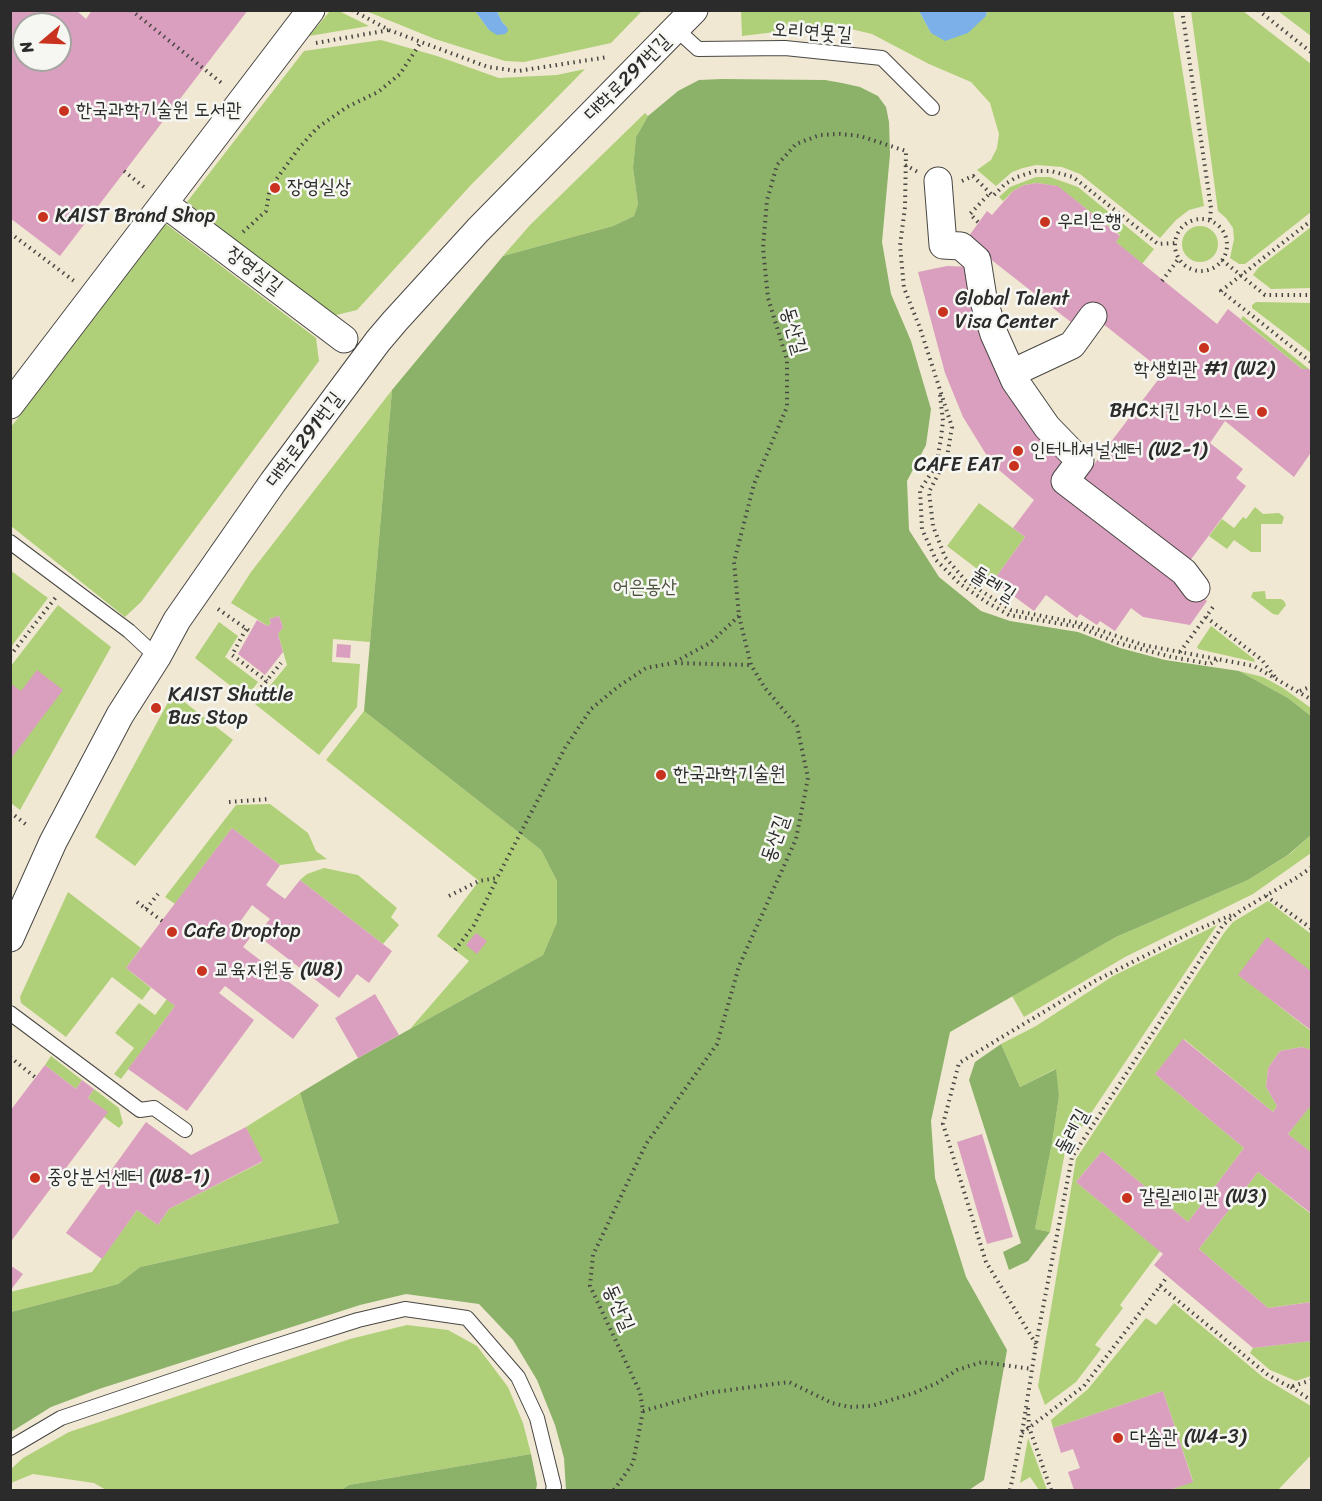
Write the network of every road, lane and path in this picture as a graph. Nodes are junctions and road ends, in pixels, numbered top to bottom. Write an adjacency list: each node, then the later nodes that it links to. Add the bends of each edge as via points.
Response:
1 (131, 10): 12 (path)
2 (311, 10): 9 (street)
3 (352, 10): 7 (path)
4 (1182, 10): 18 (path)
5 (1258, 10): 10 (path)
6 (685, 20): 13 (lane, 오리연못길, via 698,50 785,48 882,58); 44 (street, 대학로291번길, via 478,230 378,341 246,519 177,620)
7 (389, 30): 8 (path); 9 (path)
8 (421, 42): 11 (path, via 488,68 518,71); 23 (path, via 400,74 378,92 317,128 270,188 266,211)
9 (282, 49): 12 (street)
10 (1311, 53)
11 (608, 57)
12 (243, 100): 17 (street)
13 (932, 108)
14 (906, 151): 34 (path, 둘레길, via 900,246 904,288); 40 (path, 동산길, via 860,136 820,135 796,144 777,165 767,200 763,248 768,298 787,360 787,407 754,484 734,562)
15 (938, 181): 16 (path, via 949,183 973,176); 33 (street, via 943,245 961,246 977,260 983,298)
16 (990, 193): 20 (path, via 970,214); 22 (path, via 993,196 1017,177 1051,171 1073,177 1158,244)
17 (165, 204): 23 (street, 장영실길); 29 (street)
18 (1210, 220): 22 (path, via 1188,222 1181,227); 25 (path, via 1225,235 1226,252)
19 (1311, 220): 26 (path)
20 (978, 222)
21 (10, 233): 29 (path)
22 (1175, 243): 24 (path)
23 (222, 248): 31 (street, 장영실길)
24 (1179, 258): 25 (path, via 1199,271); 27 (path)
25 (1222, 260): 26 (path)
26 (1241, 274): 28 (path, via 1265,295); 32 (path, via 1221,291)
27 (1162, 281)
28 (1311, 295)
29 (93, 296): 35 (street)
30 (1093, 316): 33 (street, via 1072,345)
31 (344, 339)
32 (1311, 363)
33 (1012, 373): 37 (street, via 1047,427 1080,461 1065,481)
34 (938, 385): 42 (path, 둘레길, via 952,427 947,458 929,492 933,526 945,557 966,581 1011,610 1079,623 1143,645); 45 (path, 둘레길, via 943,421 936,466 920,490 922,529 936,560 960,584 1009,615 1079,627 1118,643 1172,657 1210,664)
35 (10, 405)
36 (10, 542): 44 (lane, via 129,631)
37 (1195, 580): 41 (path, via 1216,603)
38 (56, 597): 43 (path)
39 (218, 609): 50 (path, via 249,630 232,655)
40 (739, 616): 47 (path, via 710,643); 48 (path, 동산길)
41 (1206, 617): 42 (path); 49 (path, via 1263,660)
42 (1180, 652): 45 (path, 둘레길)
43 (10, 656)
44 (157, 657): 69 (street, 대학로291번길, via 120,715 57,833)
45 (1218, 659): 49 (path, 둘레길, via 1254,666)
46 (281, 663): 50 (path)
47 (674, 663): 48 (path); 60 (path, via 646,668 591,709 565,748)
48 (751, 665): 83 (path, 동산길, via 797,726 808,778 796,839 739,966 717,1044 646,1144 593,1255 590,1286 640,1392)
49 (1276, 678): 52 (path, 둘레길)
50 (267, 681): 54 (path)
51 (1311, 686): 52 (path)
52 (1299, 692): 53 (path, 둘레길)
53 (1311, 700)
54 (250, 701)
55 (269, 799): 56 (path)
56 (229, 802)
57 (10, 812): 58 (path)
58 (28, 825)
59 (1311, 867): 63 (path, 둘레길)
60 (497, 878): 62 (path, via 479,881); 70 (path, via 474,925)
61 (158, 894): 65 (path)
62 (448, 896)
63 (1266, 896): 66 (path, 둘레길); 68 (path)
64 (137, 902): 65 (path)
65 (146, 909): 67 (path)
66 (1240, 911): 77 (path, 둘레길, via 1223,925 1072,1157); 77 (path, via 1095,981 959,1063 943,1124 986,1262)
67 (162, 921)
68 (1311, 930)
69 (10, 938)
70 (455, 950)
71 (10, 1013): 74 (lane, via 140,1110 154,1108)
72 (10, 1057): 73 (path)
73 (36, 1078)
74 (185, 1130)
75 (1167, 1277): 76 (path)
76 (1160, 1286): 80 (path, via 1268,1375); 84 (path, via 1084,1386)
77 (1036, 1344): 78 (path, 둘레길)
78 (1032, 1369): 82 (path, 둘레길); 83 (path, via 982,1362 957,1370 914,1393 871,1406 832,1403 789,1382 707,1393)
79 (1311, 1380): 80 (path)
80 (1290, 1387): 81 (path)
81 (1311, 1401)
82 (1027, 1403): 84 (path); 85 (path, 둘레길)
83 (643, 1412): 88 (path, 동산길, via 633,1463)
84 (1029, 1427): 85 (path); 90 (path)
85 (1022, 1433): 89 (path, 둘레길)
86 (10, 1448): 87 (lane, via 61,1418 279,1345 405,1309 467,1318 518,1377 537,1418)
87 (553, 1491)
88 (614, 1491)
89 (1010, 1491)
90 (1051, 1491)

